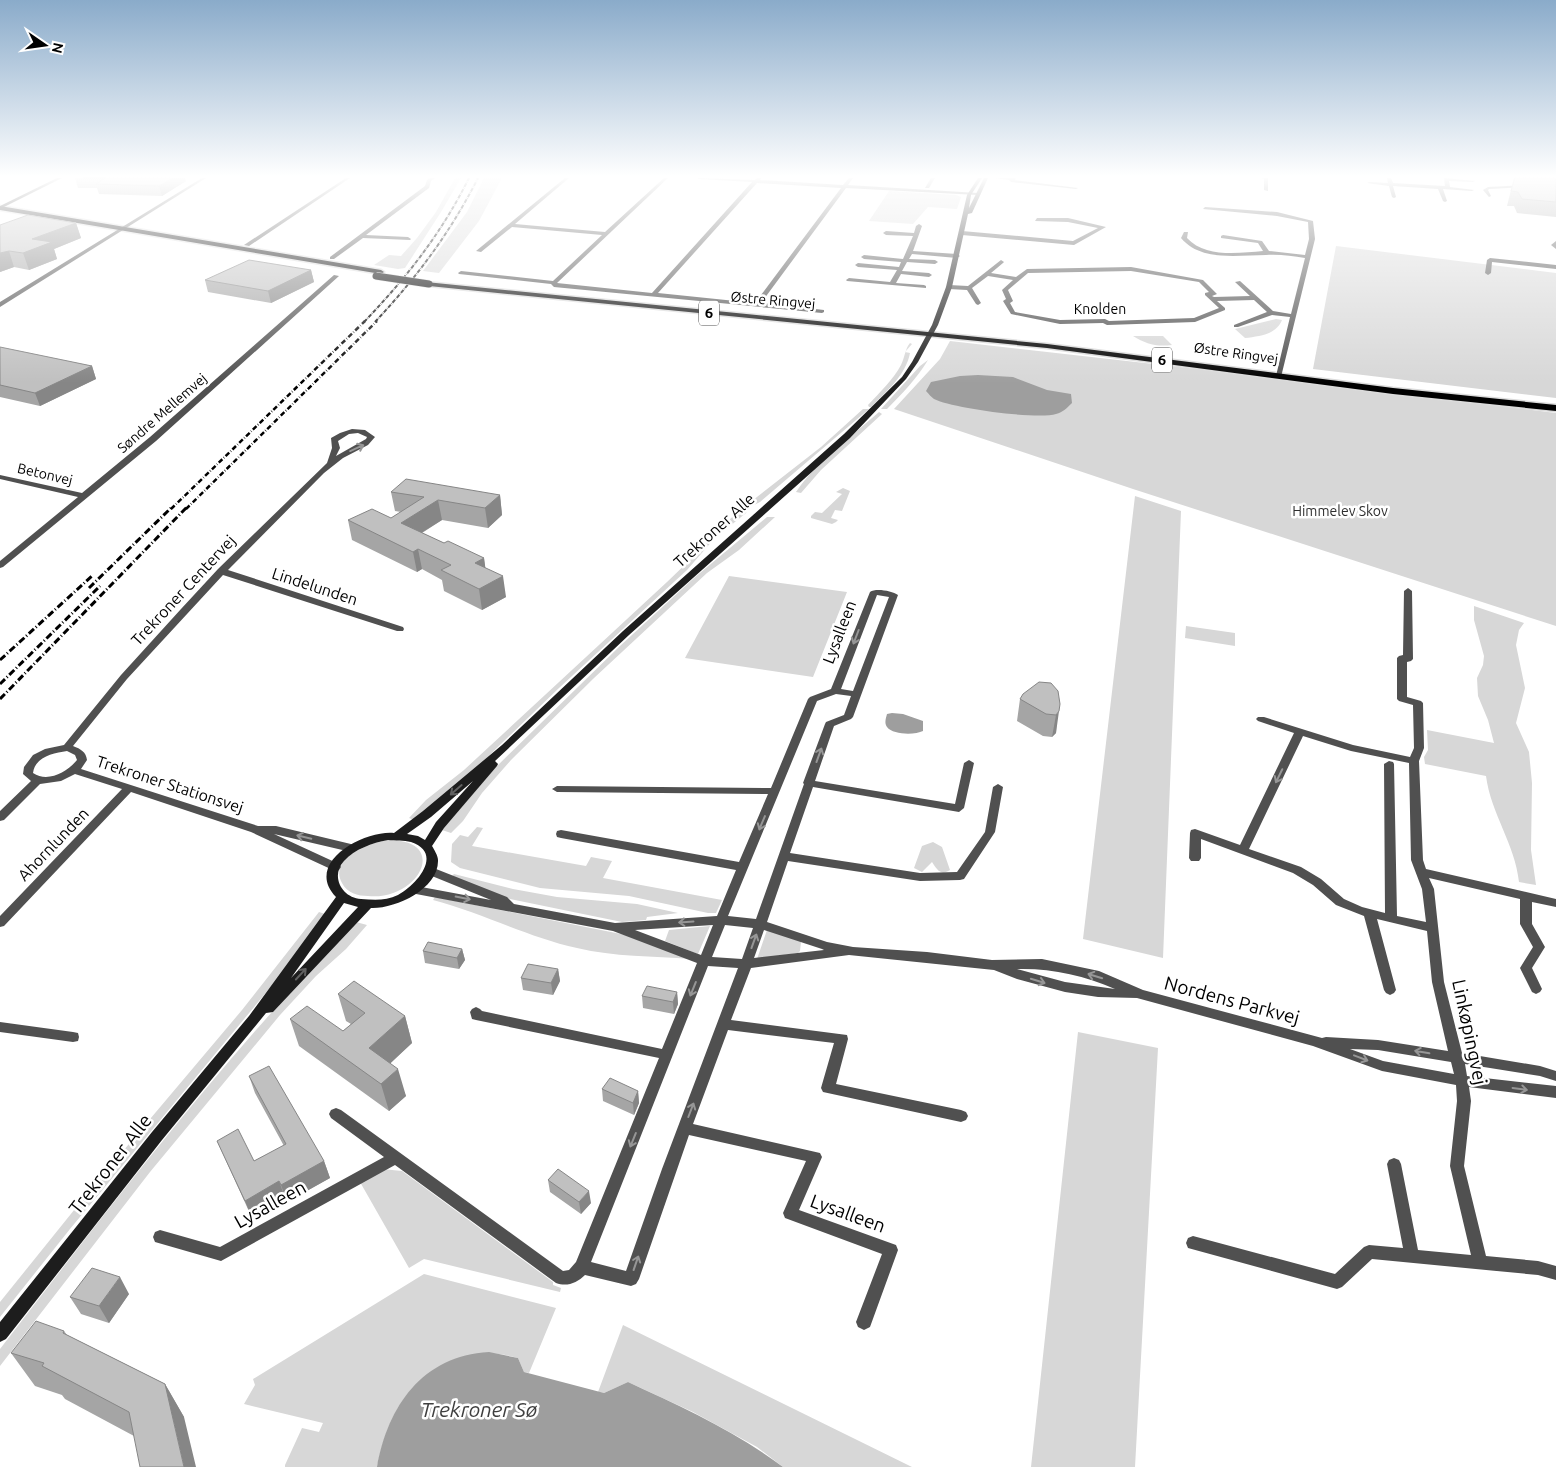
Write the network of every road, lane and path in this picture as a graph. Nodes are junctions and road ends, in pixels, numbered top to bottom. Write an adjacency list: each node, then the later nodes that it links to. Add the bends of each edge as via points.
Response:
1 (93, 246): 46 (street)
2 (201, 246): 29 (main road, Østre Ringvej / 6)
3 (221, 246): 29 (main road, Østre Ringvej / 6)
4 (348, 246): 20 (street)
5 (485, 246): 14 (street)
6 (593, 246): 36 (street)
7 (697, 246): 41 (street)
8 (800, 246): 45 (street)
9 (912, 246): 15 (street)
10 (959, 246): 17 (street, Trekroner Alle)
11 (1194, 246): 16 (street, via 1228,254)
12 (1263, 246): 16 (street)
13 (1310, 246): 19 (street)
14 (479, 251)
15 (910, 252): 17 (street); 21 (street)
16 (1267, 254): 19 (street)
17 (957, 256): 39 (street, Trekroner Alle)
18 (864, 257): 21 (street)
19 (1308, 257): 49 (street)
20 (332, 258)
21 (905, 260): 22 (street); 26 (street)
22 (936, 262)
23 (1001, 262): 30 (street)
24 (858, 265): 26 (street)
25 (1556, 268): 28 (street, via 1490,260)
26 (900, 270): 31 (street); 37 (street)
27 (461, 273): 36 (street)
28 (1488, 273)
29 (379, 274): 55 (main road, Østre Ringvej / 6, bridge, via 431,282)
30 (987, 274): 33 (street, Knolden); 40 (street)
31 (929, 275)
32 (336, 276): 60 (street, Søndre Mellemvej)
33 (1016, 279): 43 (street, Knolden, via 1027,271 1131,269 1201,281 1214,294 1207,294); 50 (street, Knolden, via 1005,290 1010,301 1006,302 1013,313)
34 (849, 280): 37 (street)
35 (1238, 282): 42 (street)
36 (554, 284): 41 (street)
37 (892, 284): 38 (street)
38 (924, 287)
39 (949, 287): 40 (street); 55 (street, Trekroner Alle)
40 (969, 288): 44 (street)
41 (654, 294): 45 (street)
42 (1255, 298): 43 (street); 48 (street)
43 (1212, 299): 51 (street, Knolden, via 1222,310 1195,320)
44 (978, 303)
45 (757, 304): 47 (street)
46 (0, 305)
47 (822, 311)
48 (1271, 313): 49 (street); 53 (street)
49 (1293, 316): 56 (street)
50 (1044, 319): 51 (street, Knolden, via 1107,323); 52 (street)
51 (1156, 321): 54 (street)
52 (1037, 325)
53 (1236, 326)
54 (1162, 328)
55 (931, 332): 56 (main road, Østre Ringvej / 6); 69 (street, Trekroner Alle, via 904,378 874,410 626,633)
56 (1279, 374): 57 (main road, Østre Ringvej / 6)
57 (1556, 408)
58 (330, 462): 58 (street, Trekroner Centervej, one-way to 58, via 370,441 371,437 362,432 338,436 334,440 336,448); 62 (street, Trekroner Centervej)
59 (0, 477): 60 (street, Betonvej)
60 (84, 496): 61 (street, Søndre Mellemvej)
61 (0, 565)
62 (221, 571): 64 (street, Lindelunden); 70 (street, Trekroner Centervej, via 133,666)
63 (1408, 591): 71 (street, Linkøpingvej, via 1408,659 1402,658 1402,699 1418,702 1419,748)
64 (400, 629)
65 (835, 691): 66 (street); 66 (street, Lysalleen, one-way to 65, via 894,594 874,592); 80 (street, via 813,699)
66 (857, 694): 76 (street, Lysalleen, one-way to 66, via 830,724 848,717)
67 (1261, 719): 68 (street)
68 (1300, 732): 71 (street, via 1351,748); 87 (street, one-way to 87)
69 (506, 747): 84 (street, Trekroner Alle, one-way to 84); 85 (street, Trekroner Alle)
70 (67, 748): 74 (street, via 82,756); 75 (street, via 46,752 30,763 28,774)
71 (1414, 761): 93 (street, Linkøpingvej, via 1417,860)
72 (969, 763): 76 (street, via 959,808)
73 (1389, 764): 101 (street)
74 (74, 770): 75 (street, via 50,780); 78 (street, Trekroner Stationsvej)
75 (38, 780): 81 (street)
76 (808, 783): 88 (street, Lysalleen)
77 (998, 787): 88 (street, via 990,832 960,876 920,877)
78 (129, 788): 82 (street, Trekroner Stationsvej); 103 (street, Ahornlunden)
79 (557, 789): 80 (street)
80 (775, 791): 91 (street, one-way to 91)
81 (0, 817)
82 (255, 829): 86 (street, Trekroner Stationsvej, one-way to 82, via 276,830); 90 (street, Trekroner Stationsvej)
83 (561, 834): 91 (street)
84 (397, 836): 85 (street, via 414,839); 86 (street, via 378,837)
85 (426, 846): 92 (street, via 433,858)
86 (351, 848): 90 (street)
87 (1243, 850): 89 (street, via 1196,833); 100 (street, via 1297,870 1340,902)
88 (783, 856): 104 (street, Lysalleen)
89 (1195, 858)
90 (335, 867): 96 (street, via 332,873 334,886)
91 (744, 867): 102 (street)
92 (432, 871): 94 (street); 99 (street, Nordens Parkvej, via 503,900)
93 (1421, 872): 95 (street); 106 (street, Linkøpingvej, via 1428,889)
94 (416, 890): 98 (street, via 393,901); 99 (street, Nordens Parkvej, one-way to 99)
95 (1526, 895): 97 (street); 111 (street, via 1526,924 1539,947 1526,968)
96 (342, 897): 98 (street); 115 (street, Trekroner Alle)
97 (1556, 903)
98 (368, 904): 115 (street, Trekroner Alle, one-way to 98)
99 (510, 906): 105 (street, Nordens Parkvej)
100 (1369, 913): 101 (street); 112 (street)
101 (1390, 918): 106 (street)
102 (722, 920): 104 (street, Nordens Parkvej); 105 (street, Nordens Parkvej, one-way to 105); 108 (street)
103 (0, 922)
104 (760, 924): 107 (street, Nordens Parkvej, via 826,946); 109 (street, Lysalleen, one-way to 104)
105 (615, 927): 108 (street, Nordens Parkvej)
106 (1431, 928): 121 (street, Linkøpingvej, via 1438,982)
107 (853, 951): 109 (street, Nordens Parkvej); 110 (street, Nordens Parkvej)
108 (704, 961): 109 (street, Nordens Parkvej); 120 (street, one-way to 120)
109 (746, 964): 116 (street, Lysalleen)
110 (992, 965): 113 (street, Nordens Parkvej, one-way to 113, via 1069,989); 113 (street, Nordens Parkvej, one-way to 110, via 1099,976 1072,969 1042,964)
111 (1536, 989)
112 (1390, 990)
113 (1140, 994): 119 (street, Nordens Parkvej)
114 (476, 1012): 120 (street, via 476,1015)
115 (254, 1020): 137 (street, Trekroner Alle)
116 (724, 1024): 126 (street, via 842,1039 828,1088); 127 (street, Lysalleen, one-way to 116)
117 (0, 1027): 118 (street)
118 (73, 1037)
119 (1315, 1041): 121 (street, Nordens Parkvej, one-way to 119, via 1378,1045); 123 (street, Nordens Parkvej, one-way to 123, via 1382,1066)
120 (666, 1055): 134 (street, one-way to 134)
121 (1458, 1058): 122 (street, Nordens Parkvej); 123 (street, Linkøpingvej)
122 (1556, 1076)
123 (1462, 1081): 124 (street, Nordens Parkvej, one-way to 124); 133 (street, Linkøpingvej, via 1464,1101 1458,1166)
124 (1556, 1092)
125 (336, 1114): 128 (street)
126 (961, 1116)
127 (684, 1128): 134 (street, Lysalleen, one-way to 127, via 631,1279); 136 (street, Lysalleen, via 815,1156 790,1213 892,1250)
128 (394, 1158): 130 (street, Lysalleen, via 222,1254); 134 (street, via 561,1278 573,1276)
129 (1394, 1164): 132 (street)
130 (160, 1236)
131 (1193, 1243): 132 (street, via 1337,1282 1369,1252)
132 (1412, 1256): 133 (street)
133 (1480, 1263): 135 (street, via 1538,1268)
134 (582, 1267)
135 (1556, 1273)
136 (864, 1322)
137 (0, 1334)

